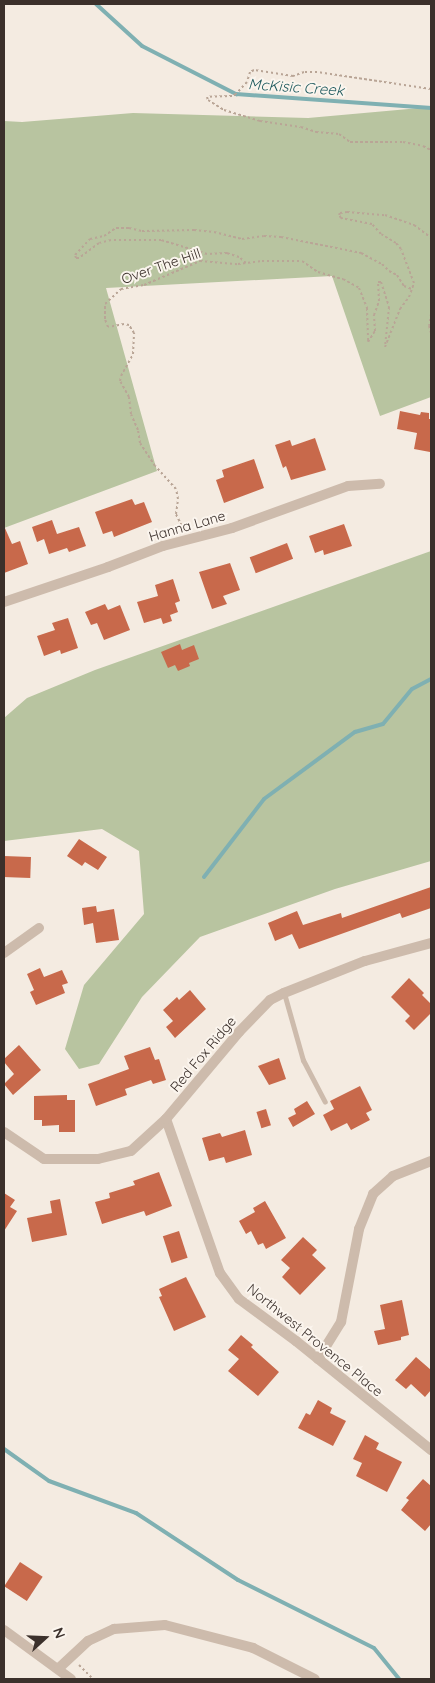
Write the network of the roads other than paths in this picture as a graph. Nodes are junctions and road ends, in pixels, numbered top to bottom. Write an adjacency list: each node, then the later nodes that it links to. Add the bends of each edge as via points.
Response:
1 (380, 484): 2 (street, Hanna Lane, via 348,486 232,528 163,546)
2 (4, 602)
3 (39, 928): 5 (street)
4 (431, 943): 6 (street, Red Fox Ridge, via 365,961)
5 (4, 953)
6 (284, 992): 7 (lane, via 303,1060); 8 (street, Red Fox Ridge, via 258,1011)
7 (325, 1102)
8 (166, 1119): 9 (street, Red Fox Ridge, via 131,1151 98,1159 44,1159); 11 (street, Northwest Provence Place, via 220,1273 240,1299)
9 (4, 1132)
10 (431, 1162): 11 (street, via 393,1176 374,1194 359,1229 341,1322)
11 (318, 1359): 12 (street, Northwest Provence Place)
12 (431, 1450)
13 (4, 1630): 14 (street)
14 (58, 1668): 15 (street); 16 (street, via 88,1641 114,1630 165,1625 253,1648)
15 (71, 1679)
16 (315, 1679)

